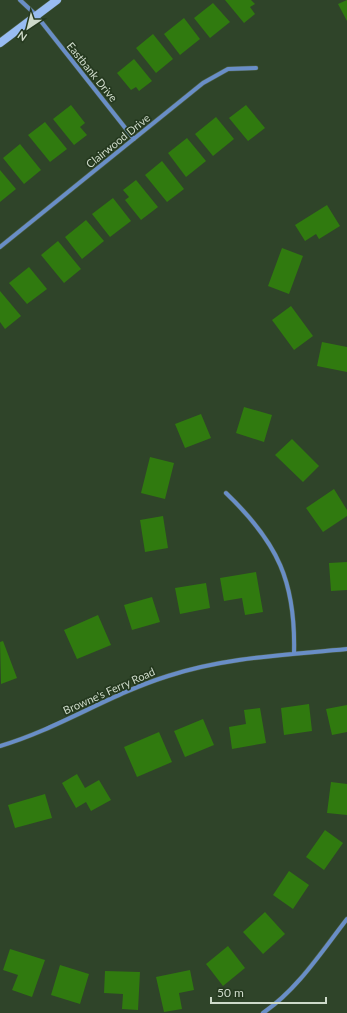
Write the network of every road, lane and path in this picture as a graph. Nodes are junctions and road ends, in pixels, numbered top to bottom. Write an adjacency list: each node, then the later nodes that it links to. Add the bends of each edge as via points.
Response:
1 (20, 0): 3 (street, Eastbank Drive)
2 (57, 0): 3 (main road)
3 (36, 15): 4 (main road); 6 (street, Eastbank Drive)
4 (0, 44)
5 (256, 68): 6 (street, Clairwood Drive, via 228,69 203,84)
6 (134, 139): 7 (street, Clairwood Drive)
7 (0, 247)
8 (226, 493): 10 (street, via 259,529 281,565 292,602)
9 (347, 648): 10 (street, Browne's Ferry Road)
10 (294, 654): 11 (street, Browne's Ferry Road, via 230,661 168,676 125,692 45,730)
11 (0, 746)
12 (347, 919): 13 (street, via 303,975)
13 (263, 1013)

